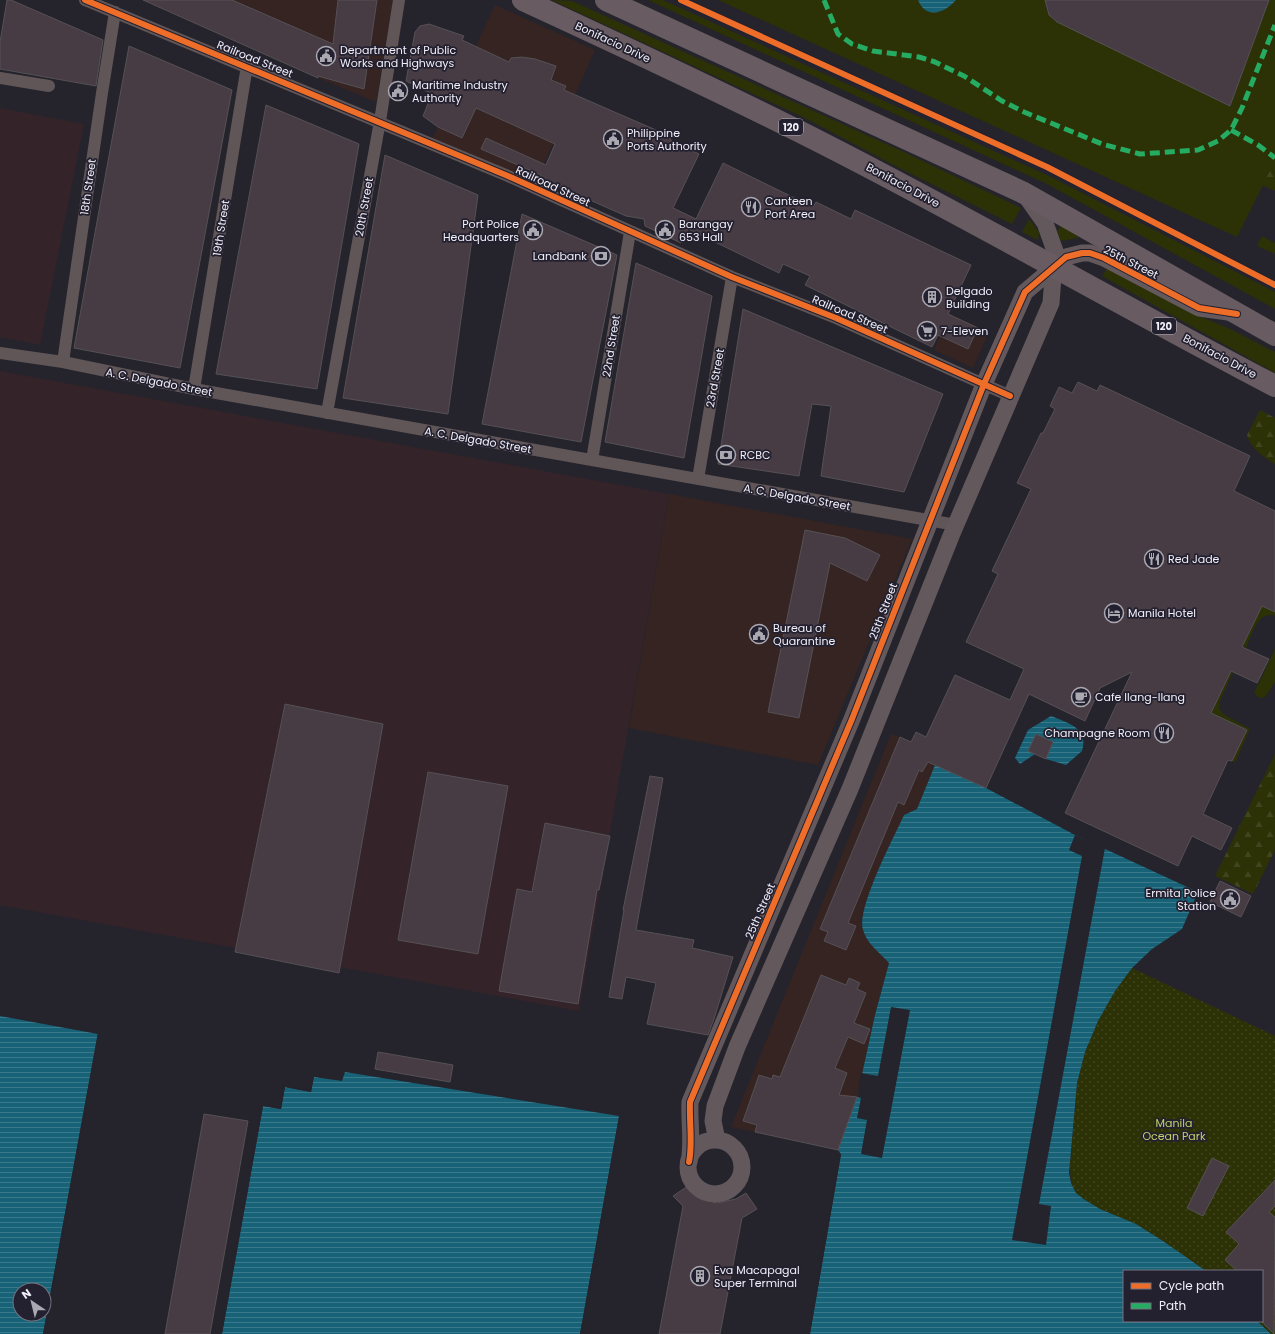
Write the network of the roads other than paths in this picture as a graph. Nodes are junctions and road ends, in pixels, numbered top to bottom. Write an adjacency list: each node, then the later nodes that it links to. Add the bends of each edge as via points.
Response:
1 (85, 0): 5 (street, Railroad Street)
2 (399, 0): 9 (street, 20th Street)
3 (523, 0): 12 (highway, Bonifacio Drive / 120, via 826,145 1007,240)
4 (606, 0): 10 (highway)
5 (116, 12): 6 (street, Railroad Street); 17 (street, 18th Street)
6 (247, 66): 9 (street, Railroad Street); 20 (street, 19th Street)
7 (0, 78): 8 (street)
8 (49, 86)
9 (380, 121): 11 (street, Railroad Street); 22 (street, 20th Street)
10 (1024, 193): 12 (street, via 1042,218 1052,238 1055,251); 14 (highway)
11 (630, 232): 13 (street, Railroad Street); 23 (street, 22nd Street)
12 (1053, 267): 14 (street, 25th Street, via 1066,257 1090,253 1199,308); 18 (street, 25th Street, via 1025,292); 19 (highway, Bonifacio Drive / 120); 21 (street, via 1051,303)
13 (732, 277): 18 (street, Railroad Street, via 836,318); 24 (street, 23rd Street)
14 (1237, 314): 15 (highway)
15 (1275, 335)
16 (0, 353): 17 (street, A. C. Delgado Street)
17 (62, 362): 20 (street, A. C. Delgado Street)
18 (984, 384): 21 (street, Railroad Street); 25 (street, 25th Street)
19 (1275, 386)
20 (194, 389): 22 (street, A. C. Delgado Street)
21 (1010, 396): 26 (street)
22 (327, 413): 23 (street, A. C. Delgado Street)
23 (592, 460): 24 (street, A. C. Delgado Street)
24 (698, 479): 25 (street, A. C. Delgado Street)
25 (929, 520): 26 (street, A. C. Delgado Street); 27 (street, 25th Street)
26 (956, 525): 28 (street)
27 (862, 694): 28 (street); 30 (street, 25th Street, via 690,1102)
28 (884, 703): 29 (street, via 850,789 736,1047 715,1106 713,1121)
29 (717, 1140): 30 (street, via 702,1144 691,1154); 30 (street, 25th Street, via 729,1144 741,1158 742,1170 733,1188 716,1194 699,1189 689,1175)
30 (689, 1162)

